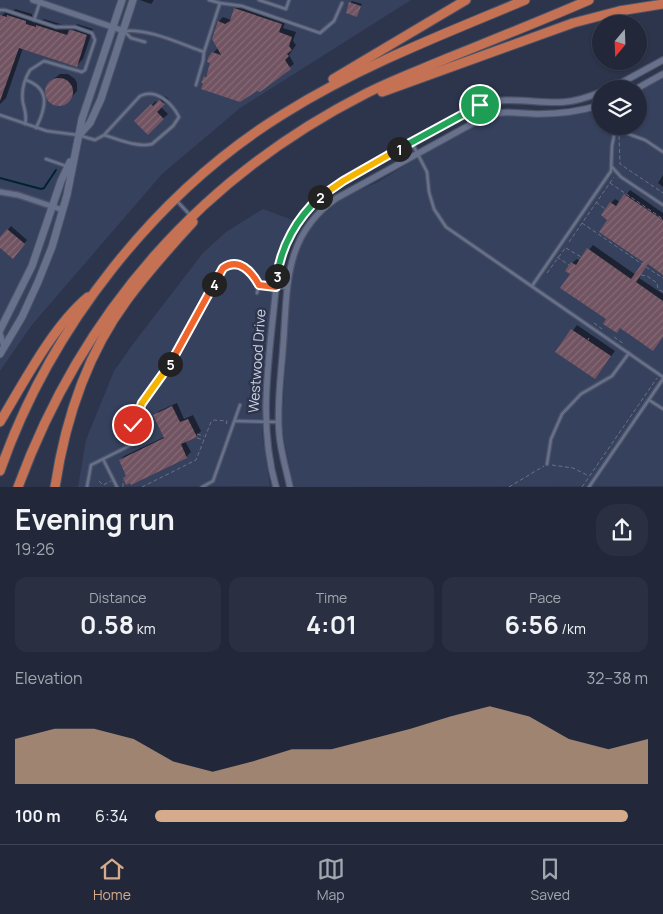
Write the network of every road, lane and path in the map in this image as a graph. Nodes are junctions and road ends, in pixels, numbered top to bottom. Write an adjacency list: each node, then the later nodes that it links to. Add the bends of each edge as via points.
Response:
1 (33, 0): 10 (street)
2 (122, 0): 16 (main road)
3 (133, 0): 17 (main road)
4 (210, 0): 11 (lane)
5 (259, 0): 6 (lane, via 286,9)
6 (289, 0)
7 (466, 0): 28 (highway)
8 (525, 0): 28 (highway, via 368,68)
9 (591, 0): 31 (highway, via 387,84)
10 (40, 2): 15 (lane); 16 (street)
11 (220, 3): 12 (lane, via 242,6 320,33 334,22); 19 (lane)
12 (342, 3)
13 (663, 4): 31 (highway, via 573,23 380,93)
14 (0, 10): 15 (lane)
15 (34, 20): 22 (lane, via 56,27 75,27 92,33 95,40 86,70 82,72 44,62 30,70)
16 (114, 27): 17 (street); 33 (main road, via 83,116)
17 (124, 31): 18 (lane, via 131,38); 19 (lane, via 148,33); 33 (main road, via 98,105)
18 (145, 42)
19 (204, 52): 25 (lane)
20 (663, 60): 23 (street)
21 (663, 74): 24 (street)
22 (25, 80): 30 (lane); 32 (lane, via 38,88 44,98 44,111)
23 (628, 80)
24 (647, 83)
25 (196, 85)
26 (592, 94): 38 (street, Westwood Drive, via 564,102 506,99 487,103)
27 (592, 107): 40 (street, Westwood Drive, via 565,113 507,111 488,115)
28 (285, 112): 50 (highway, via 230,151)
29 (0, 115): 30 (lane)
30 (25, 124): 32 (lane)
31 (311, 125): 49 (highway)
32 (36, 128): 33 (lane)
33 (80, 135): 34 (lane, via 95,140); 41 (main road)
34 (104, 135): 34 (lane, via 143,94 167,99 179,117 173,126 148,145)
35 (614, 135): 44 (lane)
36 (632, 135): 39 (lane)
37 (619, 136): 48 (path, via 620,164)
38 (412, 142): 40 (lane); 70 (street, Westwood Drive, via 335,186 312,205 286,244 279,263)
39 (663, 152)
40 (418, 153): 69 (lane, via 427,172 431,202 442,222); 71 (street, Westwood Drive, via 337,198 316,216 293,255)
41 (74, 154): 43 (main road); 55 (main road)
42 (46, 159): 43 (lane)
43 (68, 167): 53 (main road)
44 (612, 167): 52 (lane, via 620,177); 69 (lane, via 609,176)
45 (614, 176): 46 (path)
46 (609, 182): 51 (path); 57 (path)
47 (0, 192): 53 (street)
48 (663, 193)
49 (218, 194): 56 (highway); 103 (highway, via 157,262 112,322 74,403)
50 (175, 199): 56 (lane); 72 (highway, via 134,242)
51 (595, 202): 54 (path); 58 (path)
52 (663, 205)
53 (53, 207): 55 (street); 77 (main road, via 32,266)
54 (605, 209)
55 (63, 210): 78 (main road, via 38,282)
56 (191, 216): 102 (highway, via 135,277 93,335 42,426)
57 (663, 219)
58 (582, 223): 59 (path); 62 (path)
59 (569, 242)
60 (557, 257): 61 (path, via 566,247); 63 (path); 66 (path)
61 (581, 257)
62 (642, 264)
63 (569, 265)
64 (646, 267): 67 (path)
65 (641, 275): 73 (path, via 657,283)
66 (544, 276)
67 (663, 278)
68 (259, 285): 70 (lane); 74 (lane); 94 (lane, via 241,265 231,264 223,268 175,356 139,408 131,433 132,444)
69 (532, 286): 79 (lane)
70 (276, 287): 71 (lane); 87 (street, Westwood Drive)
71 (287, 288): 88 (street, Westwood Drive)
72 (94, 292): 86 (highway, via 77,307 56,334); 96 (highway, via 43,374)
73 (663, 292)
74 (257, 293)
75 (593, 322): 76 (path)
76 (602, 329)
77 (0, 331): 78 (street)
78 (2, 350)
79 (629, 353): 81 (lane); 95 (lane, via 612,376 581,394 562,414 551,440)
80 (657, 377): 97 (path)
81 (663, 378): 82 (lane)
82 (649, 400): 84 (lane); 112 (lane)
83 (240, 405): 85 (lane)
84 (663, 409)
85 (234, 421): 87 (lane); 108 (lane, via 213,481)
86 (0, 422)
87 (266, 422): 88 (lane); 101 (street, Westwood Drive, via 267,447)
88 (278, 422): 109 (street, Westwood Drive)
89 (226, 425): 91 (path, via 227,421 212,421)
90 (197, 434): 91 (path)
91 (205, 436): 93 (path)
92 (197, 438): 93 (path)
93 (204, 440): 107 (path, via 196,460)
94 (103, 459): 104 (lane, via 91,465); 105 (lane)
95 (547, 464): 97 (path, via 572,468); 110 (path)
96 (0, 471)
97 (589, 477): 111 (path)
98 (123, 480): 106 (path)
99 (99, 481): 100 (path)
100 (105, 484)
101 (275, 485)
102 (18, 486)
103 (55, 486)
104 (87, 486)
105 (117, 486)
106 (123, 486)
107 (142, 486)
108 (202, 486)
109 (290, 486)
110 (509, 486)
111 (582, 486)
112 (589, 486)

